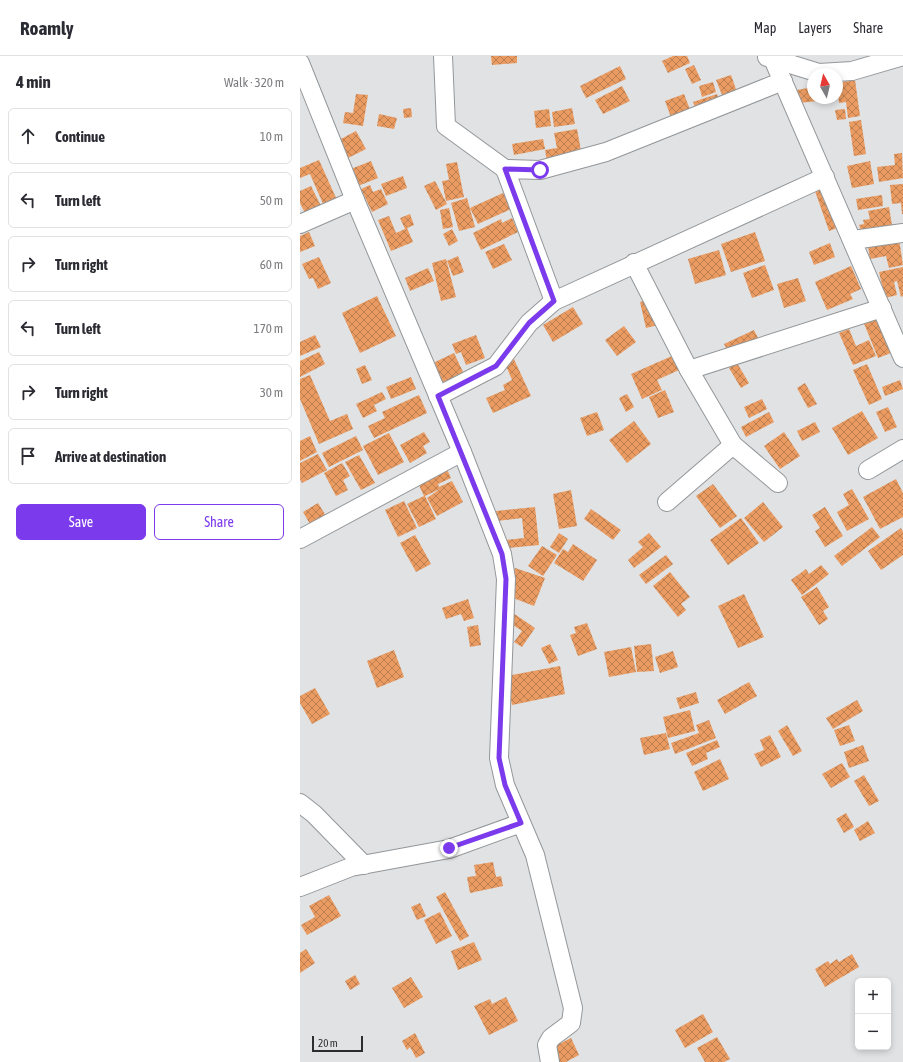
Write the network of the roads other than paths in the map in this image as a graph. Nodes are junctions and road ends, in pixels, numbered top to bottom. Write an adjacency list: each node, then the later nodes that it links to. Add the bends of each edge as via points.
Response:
1 (443, 56): 7 (street, via 446,126)
2 (903, 56): 4 (street, via 852,70 819,73)
3 (769, 57): 4 (street); 6 (street)
4 (803, 62)
5 (300, 63): 9 (street)
6 (783, 81): 7 (street, via 606,152 540,170); 8 (street)
7 (505, 169): 14 (street)
8 (825, 177): 12 (street); 13 (street)
9 (355, 200): 10 (street); 18 (street)
10 (300, 224)
11 (903, 233): 12 (street)
12 (853, 240): 15 (street)
13 (634, 263): 14 (street); 17 (street)
14 (554, 301): 18 (street, via 529,323 496,366)
15 (882, 308): 16 (street); 17 (street)
16 (903, 358)
17 (690, 370): 19 (street)
18 (438, 396): 21 (street)
19 (733, 445): 23 (street); 24 (street)
20 (903, 448): 22 (street)
21 (462, 452): 25 (street); 27 (street, via 502,554 506,579 499,758 505,785)
22 (868, 470)
23 (778, 482)
24 (667, 502)
25 (301, 534)
26 (300, 803): 28 (street)
27 (521, 823): 28 (street, via 449,848); 30 (street, via 535,855 573,1008 571,1023 551,1038 547,1045)
28 (364, 865): 29 (street, via 351,867)
29 (300, 888)
30 (550, 1062)

